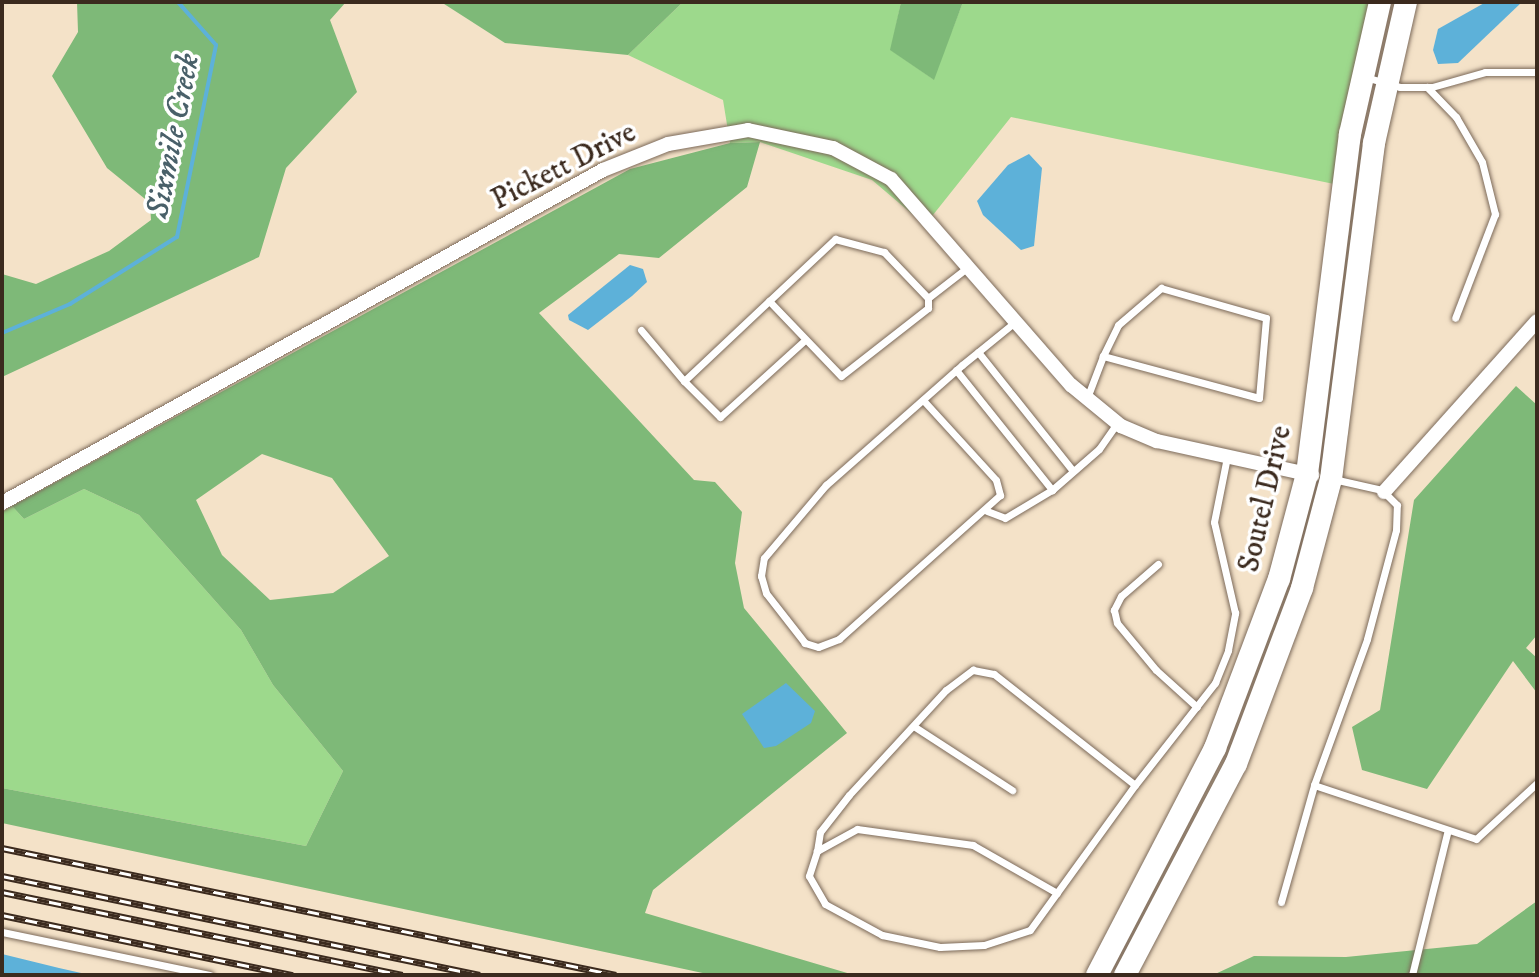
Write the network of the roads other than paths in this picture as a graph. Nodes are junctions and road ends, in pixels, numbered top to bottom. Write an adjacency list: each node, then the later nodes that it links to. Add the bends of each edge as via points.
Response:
1 (1380, 2): 4 (main road, Soutel Drive)
2 (1406, 2): 5 (main road, Soutel Drive)
3 (1537, 72): 6 (lane, via 1485,72)
4 (1363, 77): 5 (lane); 24 (main road, Soutel Drive, via 1338,218)
5 (1387, 83): 6 (lane); 25 (main road, Soutel Drive, via 1360,235)
6 (1427, 87): 10 (lane, via 1456,117 1482,162 1495,214)
7 (970, 265): 8 (lane); 11 (street, Pickett Drive); 28 (street, Pickett Drive, via 891,179 833,148 748,130 668,144 603,170)
8 (928, 298): 9 (lane, via 884,252 835,239); 14 (lane, via 928,308 841,376)
9 (769, 301): 14 (lane); 18 (lane)
10 (1455, 318)
11 (1017, 321): 15 (lane); 19 (street, Pickett Drive)
12 (1537, 321): 27 (street)
13 (641, 330): 18 (lane)
14 (805, 340): 18 (lane, via 720,417)
15 (978, 352): 17 (lane); 23 (lane)
16 (1103, 356): 16 (lane, via 1118,325 1161,288 1266,318 1259,398); 19 (lane)
17 (956, 370): 20 (lane); 26 (lane)
18 (684, 381)
19 (1087, 398): 21 (street, Pickett Drive)
20 (923, 400): 29 (lane, via 996,480 1000,495); 29 (lane, via 790,523 764,558 761,576 766,593 805,643 818,647 839,639)
21 (1117, 423): 22 (street, Pickett Drive, via 1157,441); 23 (lane, via 1099,449)
22 (1227, 457): 24 (street, Pickett Drive); 31 (lane, via 1214,522 1235,613 1215,683)
23 (1073, 471): 26 (lane)
24 (1307, 474): 25 (street, Pickett Drive); 43 (main road, Soutel Drive, via 1279,579 1234,706 1183,816)
25 (1331, 479): 27 (lane); 44 (main road, Soutel Drive, via 1302,588 1256,718)
26 (1052, 490): 29 (lane, via 1005,518)
27 (1384, 492): 35 (lane, via 1397,505 1396,530 1367,639)
28 (2, 503)
29 (987, 511)
30 (1158, 564): 31 (lane, via 1121,596 1114,610 1117,623 1156,670)
31 (1197, 707): 34 (lane)
32 (915, 727): 34 (lane, via 946,690 973,670 994,674); 36 (lane); 38 (lane, via 849,795 820,832)
33 (1537, 783): 37 (lane, via 1476,839)
34 (1135, 785): 39 (lane)
35 (1314, 785): 37 (lane); 40 (lane)
36 (1012, 790)
37 (1448, 830): 45 (lane)
38 (817, 851): 39 (lane, via 857,829 973,845); 39 (lane, via 809,876 825,904 882,935 940,947 984,945 1030,930)
39 (1057, 893)
40 (1281, 902)
41 (2, 932): 42 (lane)
42 (210, 975)
43 (1097, 975)
44 (1125, 975)
45 (1412, 975)

